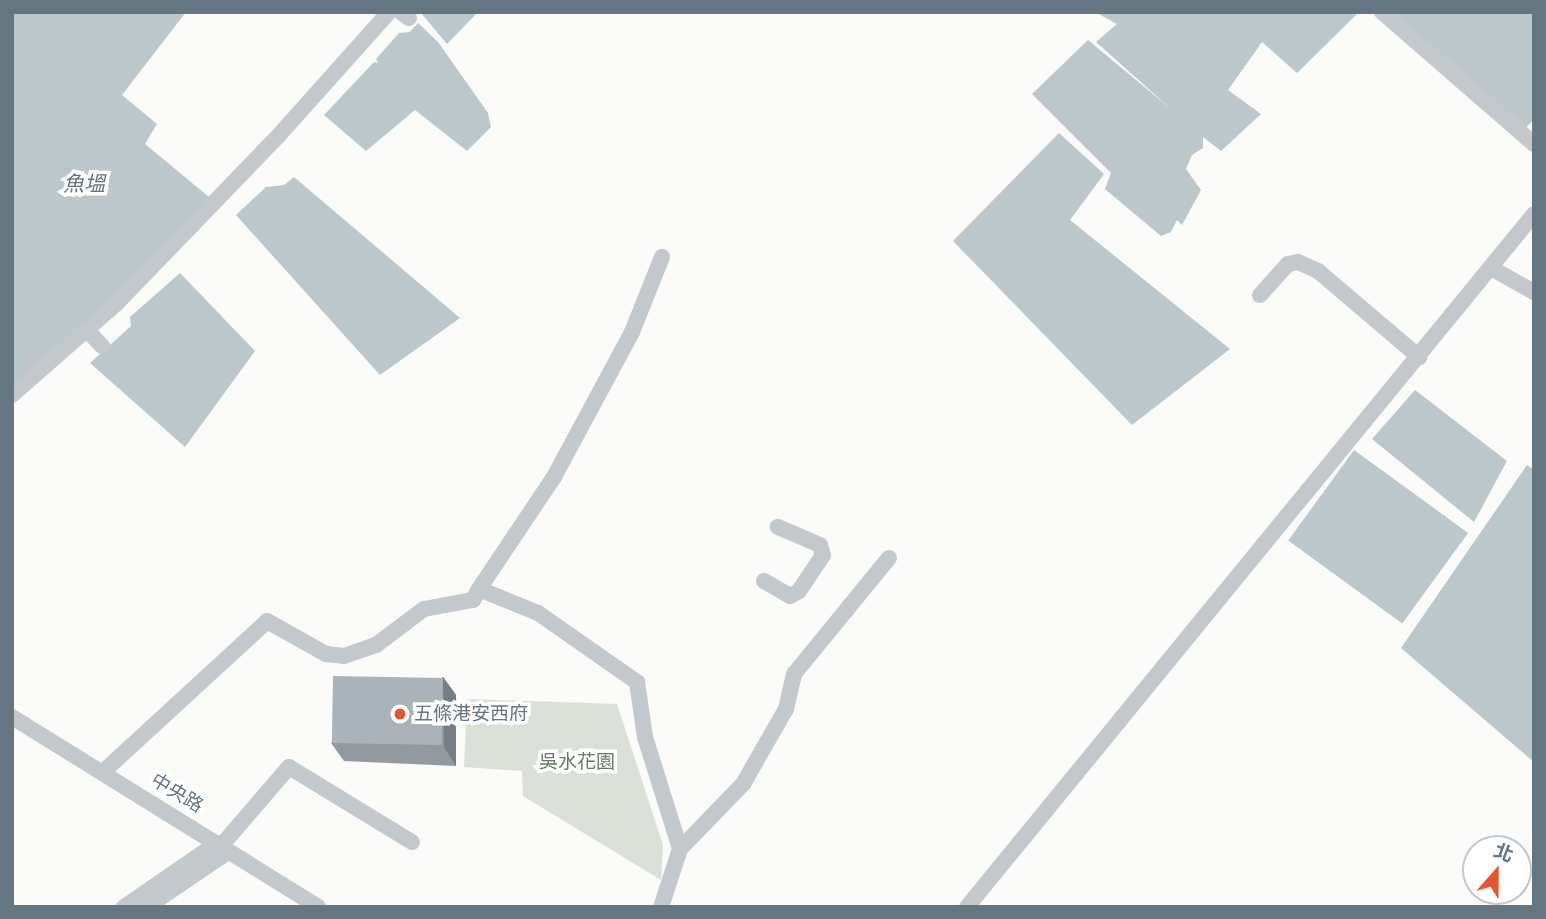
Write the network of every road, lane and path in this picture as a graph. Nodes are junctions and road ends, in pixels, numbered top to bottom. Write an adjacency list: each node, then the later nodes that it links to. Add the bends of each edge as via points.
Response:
1 (389, 12): 9 (street, via 280,134)
2 (1381, 12): 3 (street)
3 (1534, 144)
4 (1534, 214): 6 (street)
5 (663, 257): 16 (street, via 632,332 554,477)
6 (1491, 268): 7 (street); 11 (street)
7 (1534, 292)
8 (1260, 295): 11 (street, via 1288,264 1298,262 1318,271)
9 (88, 331): 10 (street); 12 (street)
10 (102, 346)
11 (1419, 356): 26 (street)
12 (12, 395)
13 (778, 527): 15 (street, via 820,545 823,555 799,591 790,596)
14 (889, 558): 21 (street, via 794,674 786,709 743,784)
15 (764, 581)
16 (479, 589): 18 (street, via 473,600 424,609 376,645 344,656 326,654 267,621); 21 (street, via 538,613 637,682 646,737)
17 (12, 717): 18 (street, 中央路)
18 (103, 772): 20 (street, 中央路)
19 (412, 842): 20 (street, via 289,767)
20 (222, 847): 22 (street); 23 (street); 24 (street, 中央路)
21 (680, 849): 25 (street)
22 (124, 907)
23 (147, 907)
24 (318, 907)
25 (662, 907)
26 (967, 907)

